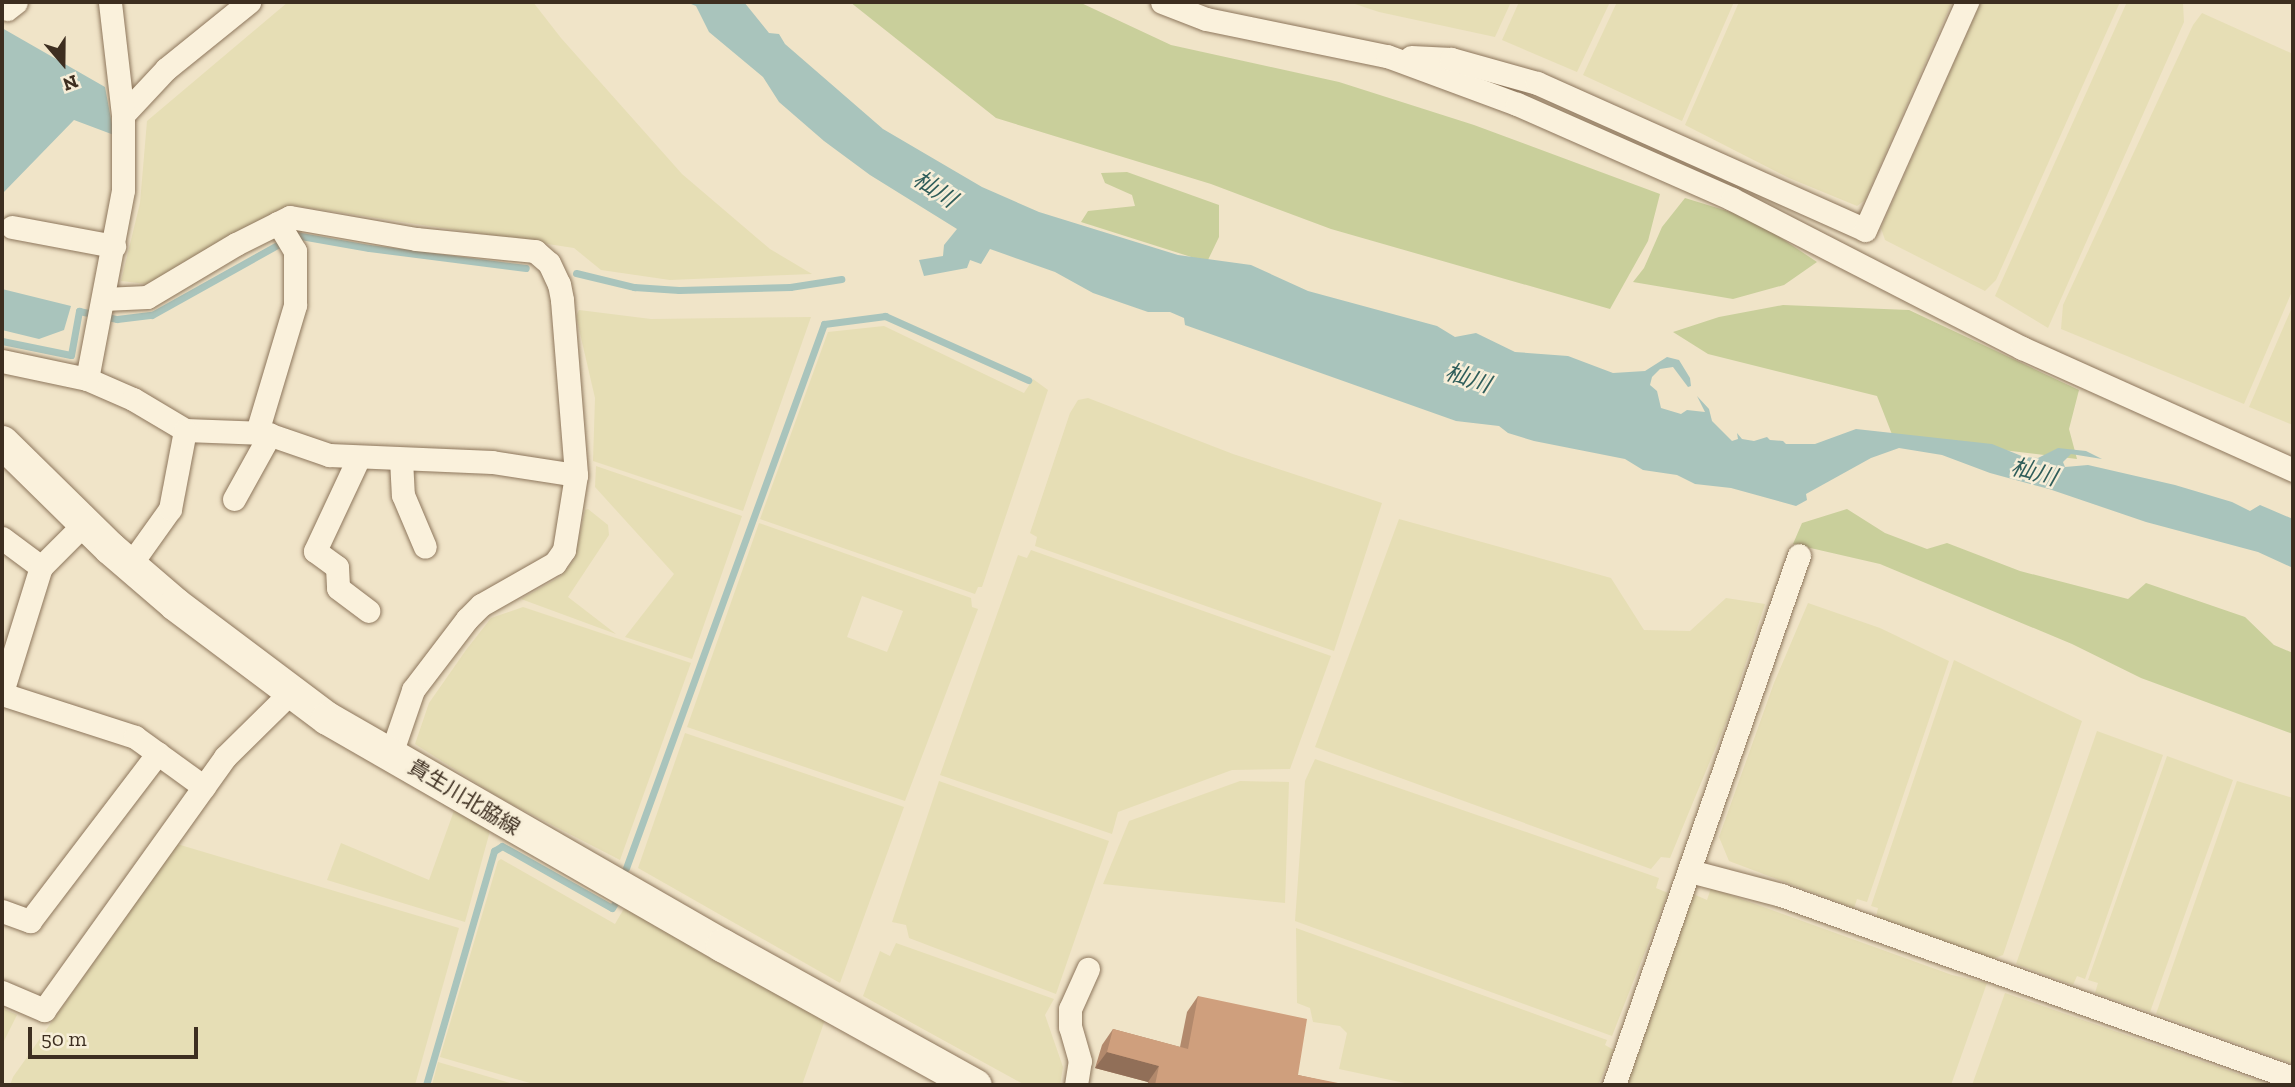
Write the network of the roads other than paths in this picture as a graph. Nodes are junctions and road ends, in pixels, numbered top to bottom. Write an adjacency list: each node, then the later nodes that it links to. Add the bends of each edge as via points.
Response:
1 (110, 2): 6 (street)
2 (249, 2): 6 (street, via 166,69)
3 (1162, 2): 5 (street, via 1206,19)
4 (1967, 2): 5 (street, via 1865,230 1537,83 1451,60)
5 (1387, 56): 18 (street, via 1517,104 1732,199 2022,348)
6 (123, 115): 9 (street, via 123,190)
7 (278, 223): 10 (street, via 147,297); 14 (street, via 295,251 295,305); 19 (street, via 290,217 416,239 536,251 549,263 559,284)
8 (12, 227): 9 (street)
9 (114, 246): 10 (street)
10 (102, 310): 12 (street)
11 (2, 361): 12 (street)
12 (87, 379): 13 (street)
13 (186, 430): 14 (street); 25 (street, via 170,509)
14 (264, 433): 16 (street, via 330,455); 20 (street)
15 (2, 442): 21 (main road, 貴生川北脇線)
16 (359, 457): 17 (street); 27 (street, via 315,551 337,568 338,588)
17 (401, 459): 19 (street, via 492,462); 23 (street, via 403,495)
18 (2293, 470)
19 (576, 475): 31 (street, via 564,550 555,563 481,605 467,619 413,690)
20 (234, 499)
21 (85, 523): 25 (main road, 貴生川北脇線); 26 (street)
22 (2, 538): 26 (street)
23 (425, 547)
24 (1799, 555): 33 (street)
25 (130, 565): 28 (main road, 貴生川北脇線)
26 (41, 567): 29 (street)
27 (368, 611)
28 (291, 692): 31 (main road, 貴生川北脇線); 32 (street, via 225,757)
29 (2, 693): 30 (street, via 135,737)
30 (158, 753): 32 (street); 34 (street, via 30,921)
31 (391, 754): 38 (main road, 貴生川北脇線)
32 (204, 787): 36 (street, via 44,1010)
33 (1690, 871): 37 (street, via 1782,895); 40 (street)
34 (2, 911)
35 (1088, 969): 39 (street, via 1070,1009 1080,1061)
36 (2, 992)
37 (2293, 1078)
38 (975, 1085)
39 (1076, 1085)
40 (1614, 1085)

